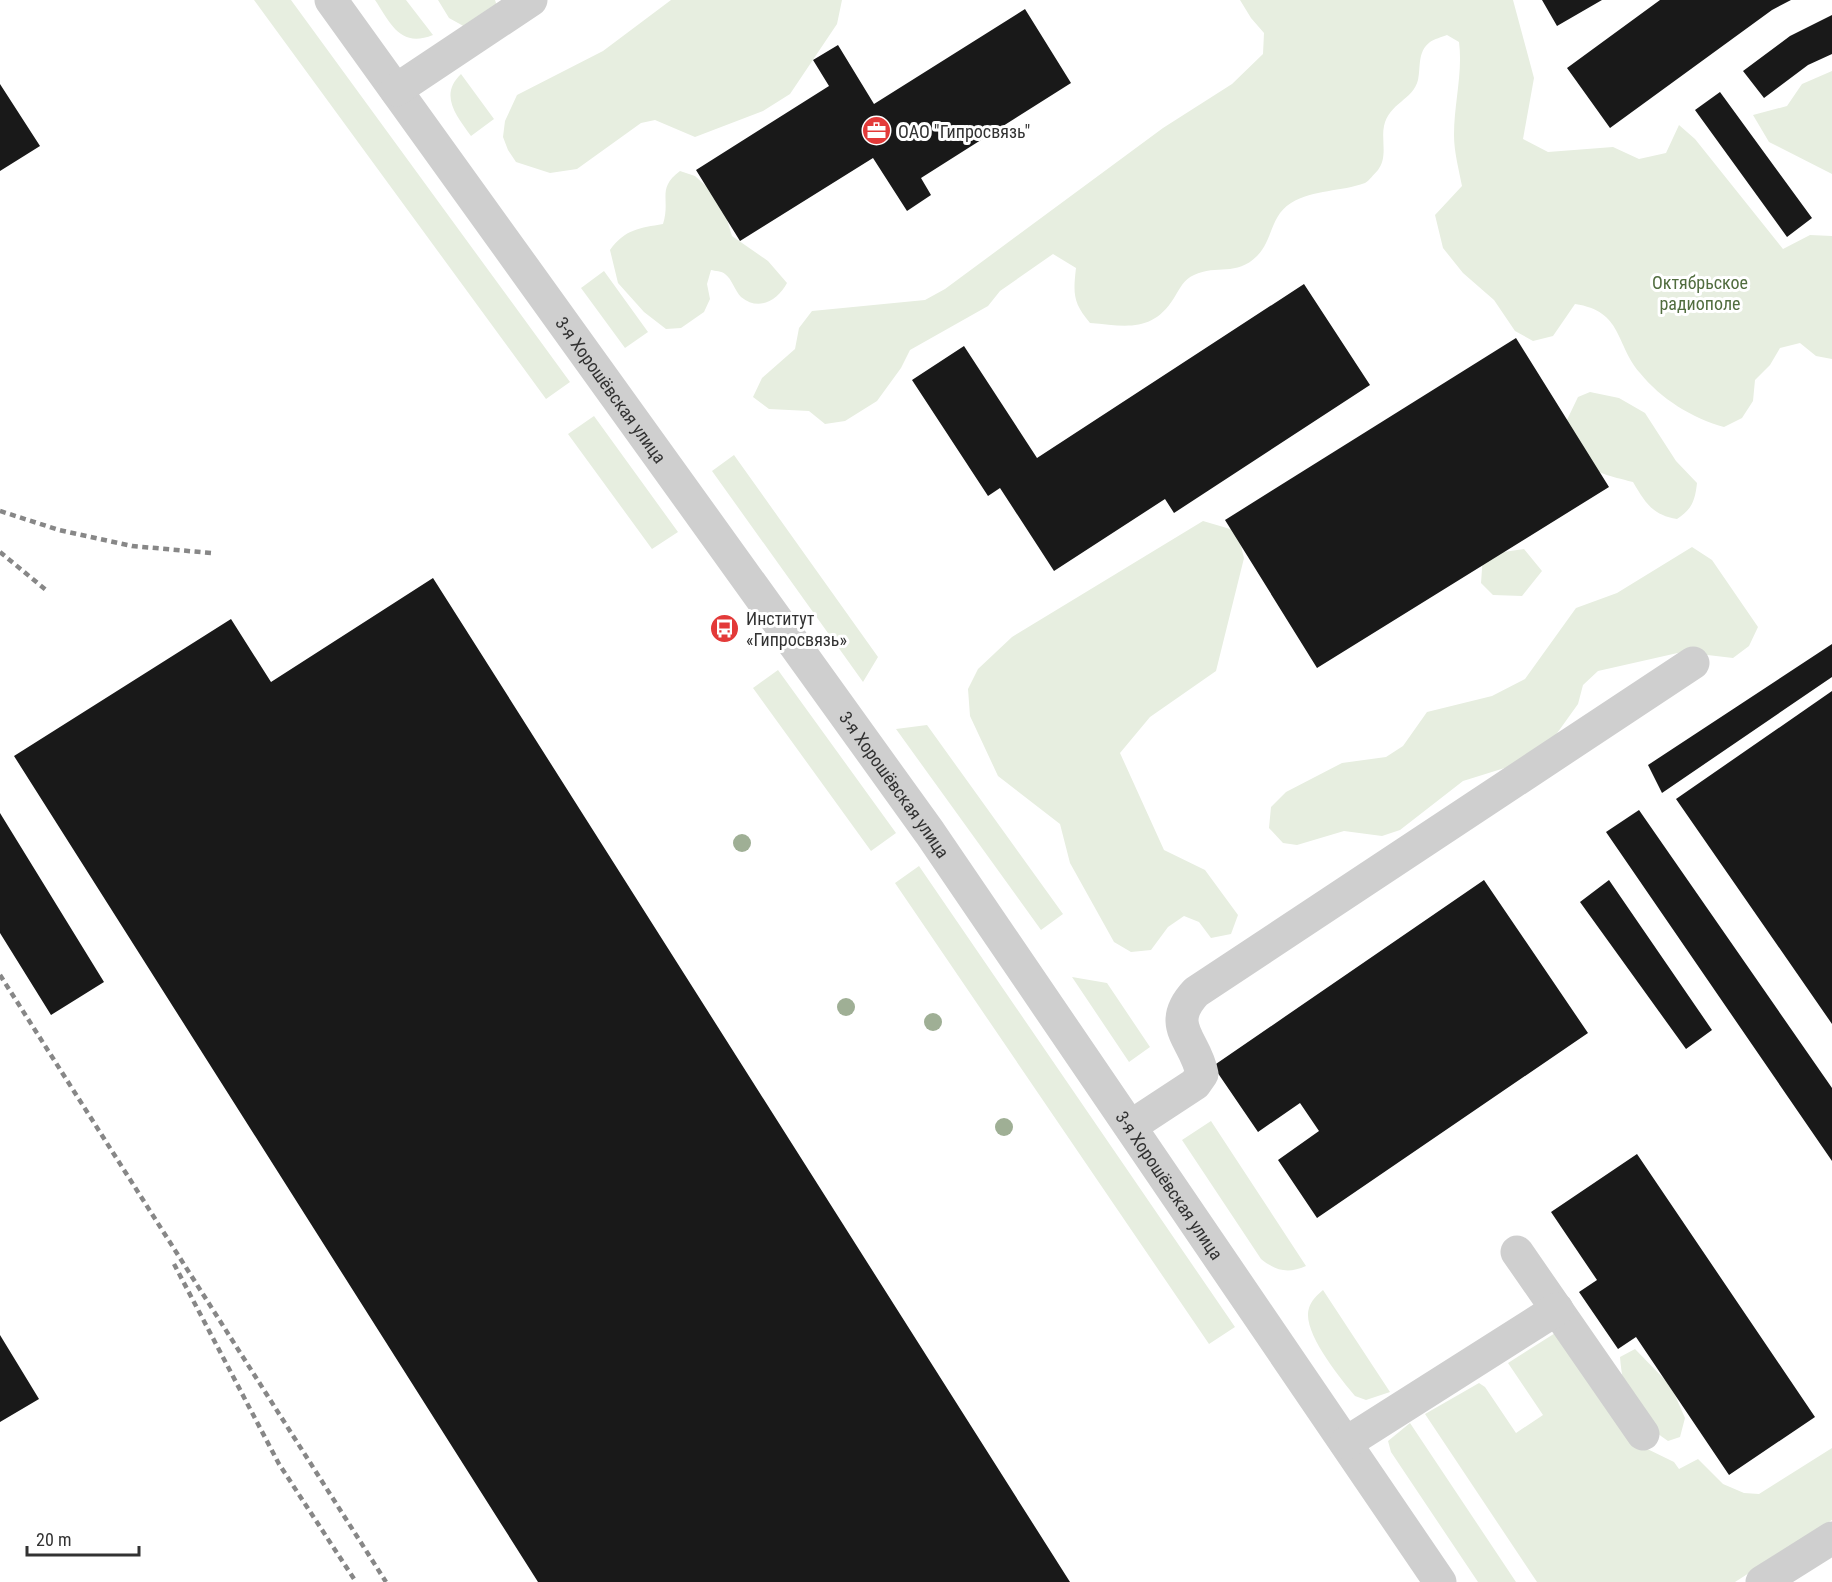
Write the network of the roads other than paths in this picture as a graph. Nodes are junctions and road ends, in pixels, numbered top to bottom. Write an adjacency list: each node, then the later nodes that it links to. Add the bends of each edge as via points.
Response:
1 (331, 0): 3 (street, 3-я Хорошёвская улица)
2 (531, 0): 3 (street)
3 (396, 90): 5 (street, 3-я Хорошёвская улица, via 930,833)
4 (1693, 663): 5 (street, via 1196,992 1187,1002 1182,1024 1200,1060 1202,1074 1196,1084)
5 (1131, 1126): 9 (street, 3-я Хорошёвская улица)
6 (1517, 1252): 7 (street)
7 (1557, 1309): 8 (street); 9 (street)
8 (1643, 1434)
9 (1346, 1443): 11 (street, 3-я Хорошёвская улица)
10 (1832, 1538): 12 (street)
11 (1440, 1582)
12 (1762, 1582)

